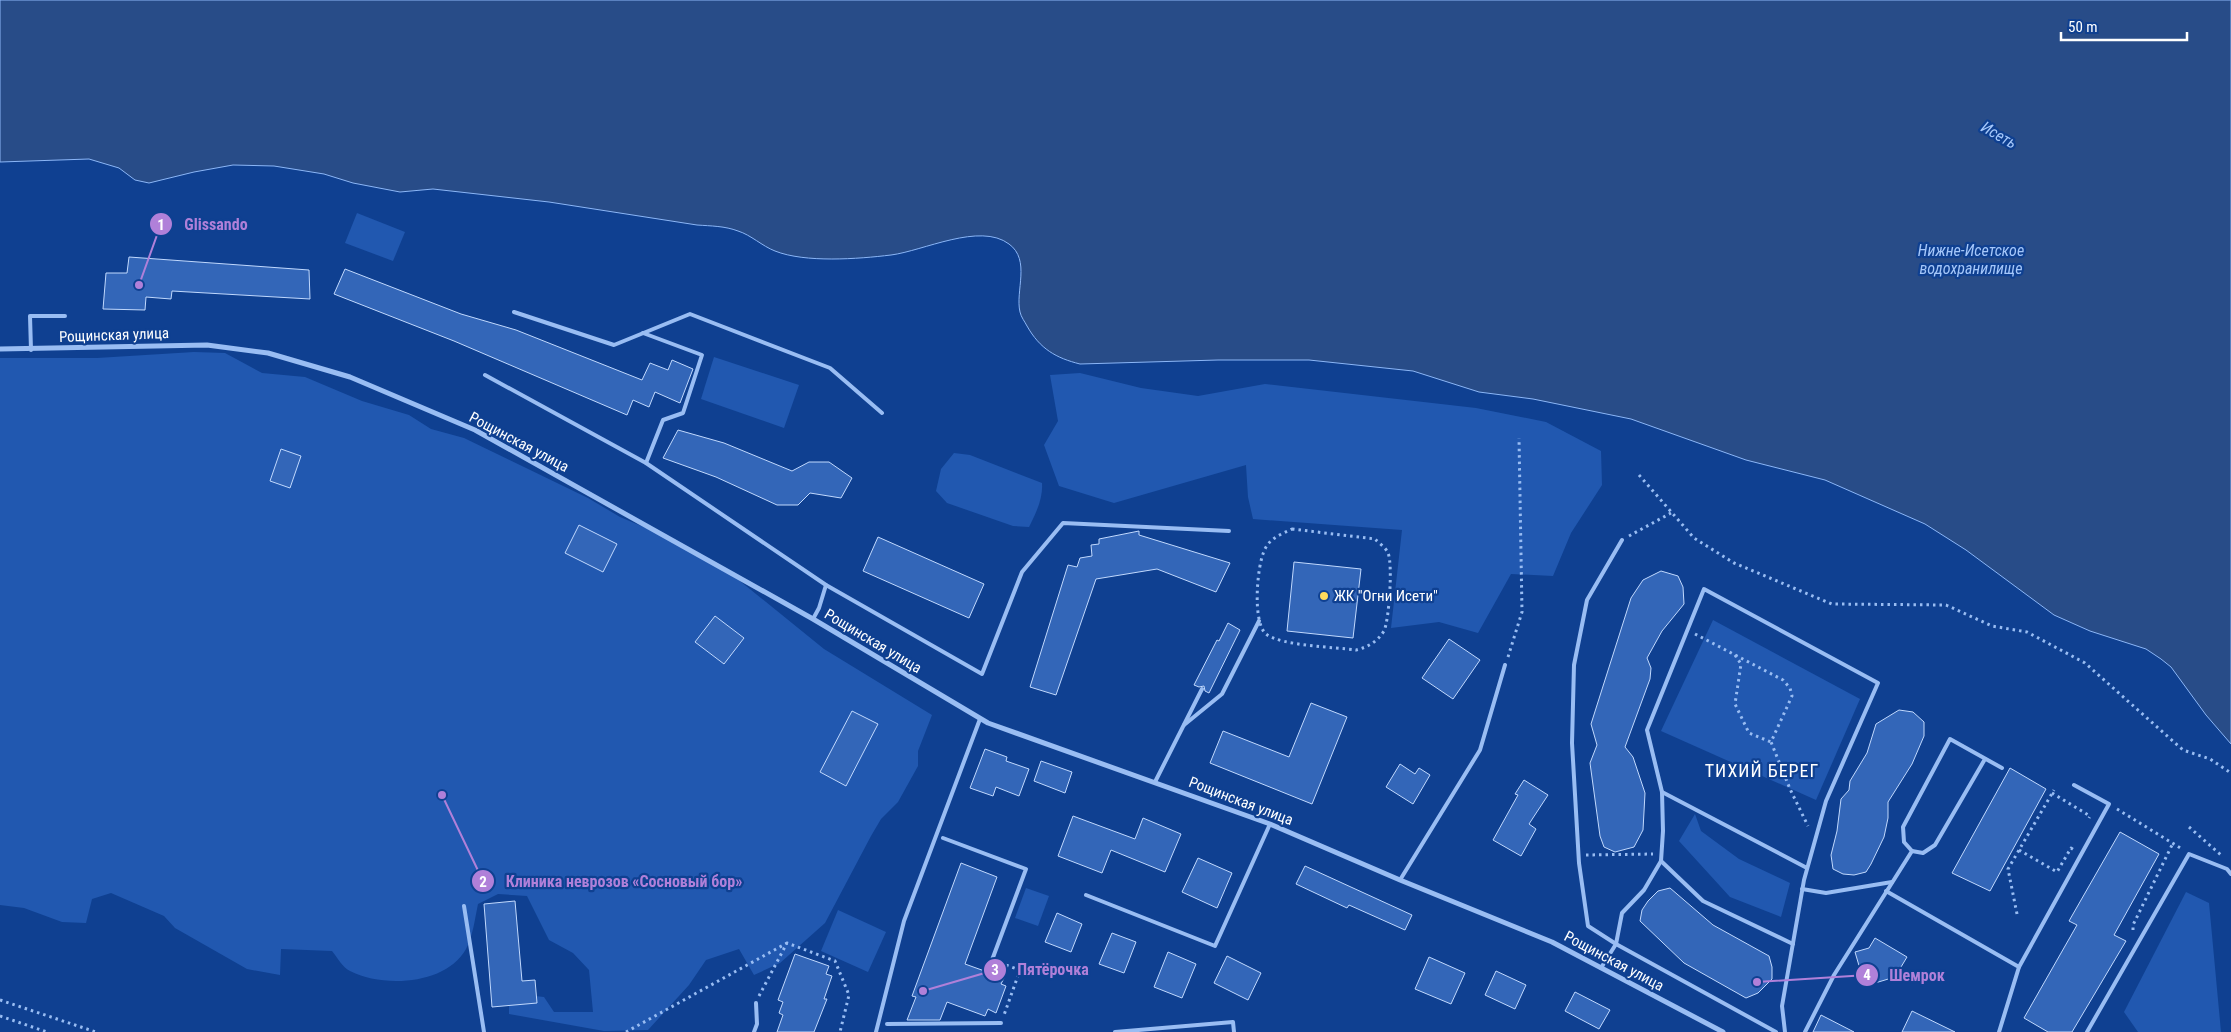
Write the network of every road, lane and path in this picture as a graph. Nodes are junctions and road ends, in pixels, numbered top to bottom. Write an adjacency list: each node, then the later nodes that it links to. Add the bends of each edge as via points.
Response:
1 (514, 312): 3 (lane, via 614,345)
2 (65, 316): 5 (lane, via 30,316)
3 (643, 333): 7 (lane, via 690,314 830,368); 9 (lane, via 702,355 683,413 663,420)
4 (0, 349): 5 (street, Рощинская улица)
5 (31, 350): 15 (street, Рощинская улица, via 207,345 268,353 350,377 475,430)
6 (485, 375): 9 (lane)
7 (882, 413)
8 (1519, 438): 19 (path, via 1522,612)
9 (646, 463): 14 (lane)
10 (1639, 475): 11 (path)
11 (1671, 513): 13 (path); 26 (path, via 1694,538 1734,563 1832,604 1946,605 1992,626 2027,632 2085,663 2183,750 2210,759)
12 (1229, 531): 14 (lane, via 1063,523 1022,572 982,674)
13 (1622, 540): 43 (lane, via 1587,600 1574,665 1572,743)
14 (826, 584): 15 (lane)
15 (812, 619): 21 (street, Рощинская улица)
16 (1259, 621): 16 (path, via 1256,606 1262,557 1265,548 1276,537 1292,530 1375,539 1388,552 1391,570 1385,629 1368,647 1356,650 1282,642 1267,635 1260,628); 22 (lane, via 1222,694)
17 (1704, 638): 18 (path)
18 (1735, 654): 23 (path, via 1741,664 1735,704 1750,733); 23 (path, via 1784,680 1790,688 1792,696)
19 (1505, 665): 48 (lane, via 1480,750)
20 (1202, 689): 22 (lane)
21 (980, 719): 27 (street, Рощинская улица); 72 (lane, via 904,921)
22 (1184, 725): 27 (lane)
23 (1771, 742): 35 (path)
24 (1985, 759): 25 (lane); 39 (lane, via 1935,845 1923,853); 39 (lane, via 1950,739 1903,827 1904,842)
25 (2002, 768)
26 (2231, 773)
27 (1156, 782): 31 (street, Рощинская улица)
28 (2074, 785): 30 (lane)
29 (1662, 792): 35 (lane, via 1647,730 1704,589 1878,682 1826,801); 40 (lane); 46 (lane)
30 (2109, 804): 41 (lane); 42 (path)
31 (1270, 824): 48 (street, Рощинская улица); 52 (lane, via 1215,946)
32 (2085, 824): 38 (path, via 2090,816 2053,791)
33 (2189, 827): 44 (path)
34 (943, 838): 58 (lane, via 1026,869)
35 (1815, 840): 46 (lane)
36 (2076, 840): 37 (path)
37 (2071, 848): 38 (path, via 2057,872); 41 (path)
38 (2019, 850): 54 (path, via 2008,870)
39 (1912, 851): 49 (lane)
40 (1661, 854): 43 (path); 45 (lane)
41 (2081, 854): 59 (lane)
42 (2189, 854): 47 (lane, via 2227,869); 80 (lane)
43 (1578, 855): 56 (lane, via 1588,926)
44 (2224, 857)
45 (1661, 861): 56 (lane, via 1644,890 1622,913); 57 (lane, via 1703,901)
46 (1807, 868): 50 (lane)
47 (2231, 874)
48 (1400, 880): 60 (street, Рощинская улица, via 1552,942)
49 (1892, 882): 50 (lane, via 1826,893); 51 (lane)
50 (1802, 889): 57 (lane)
51 (1886, 891): 59 (lane); 78 (lane, via 1834,975)
52 (1086, 895)
53 (464, 906): 68 (lane)
54 (2017, 914)
55 (787, 943): 62 (path); 69 (path); 71 (path, via 835,961 849,995)
56 (1616, 944): 60 (lane); 76 (lane)
57 (1792, 944): 77 (lane, via 1782,1006)
58 (992, 960): 64 (path, via 1020,970)
59 (2019, 966): 79 (lane)
60 (1601, 968): 75 (street, Рощинская улица)
61 (0, 1000): 67 (path)
62 (756, 1003): 70 (lane)
63 (0, 1016): 66 (path)
64 (1001, 1022): 65 (lane)
65 (887, 1024)
66 (47, 1032)
67 (96, 1032)
68 (484, 1032)
69 (626, 1032)
70 (754, 1032)
71 (840, 1032)
72 (876, 1032)
73 (1115, 1032): 74 (lane, via 1233,1022)
74 (1234, 1032)
75 (1723, 1032)
76 (1776, 1032)
77 (1785, 1032)
78 (1806, 1032)
79 (1998, 1032)
80 (2087, 1032)

